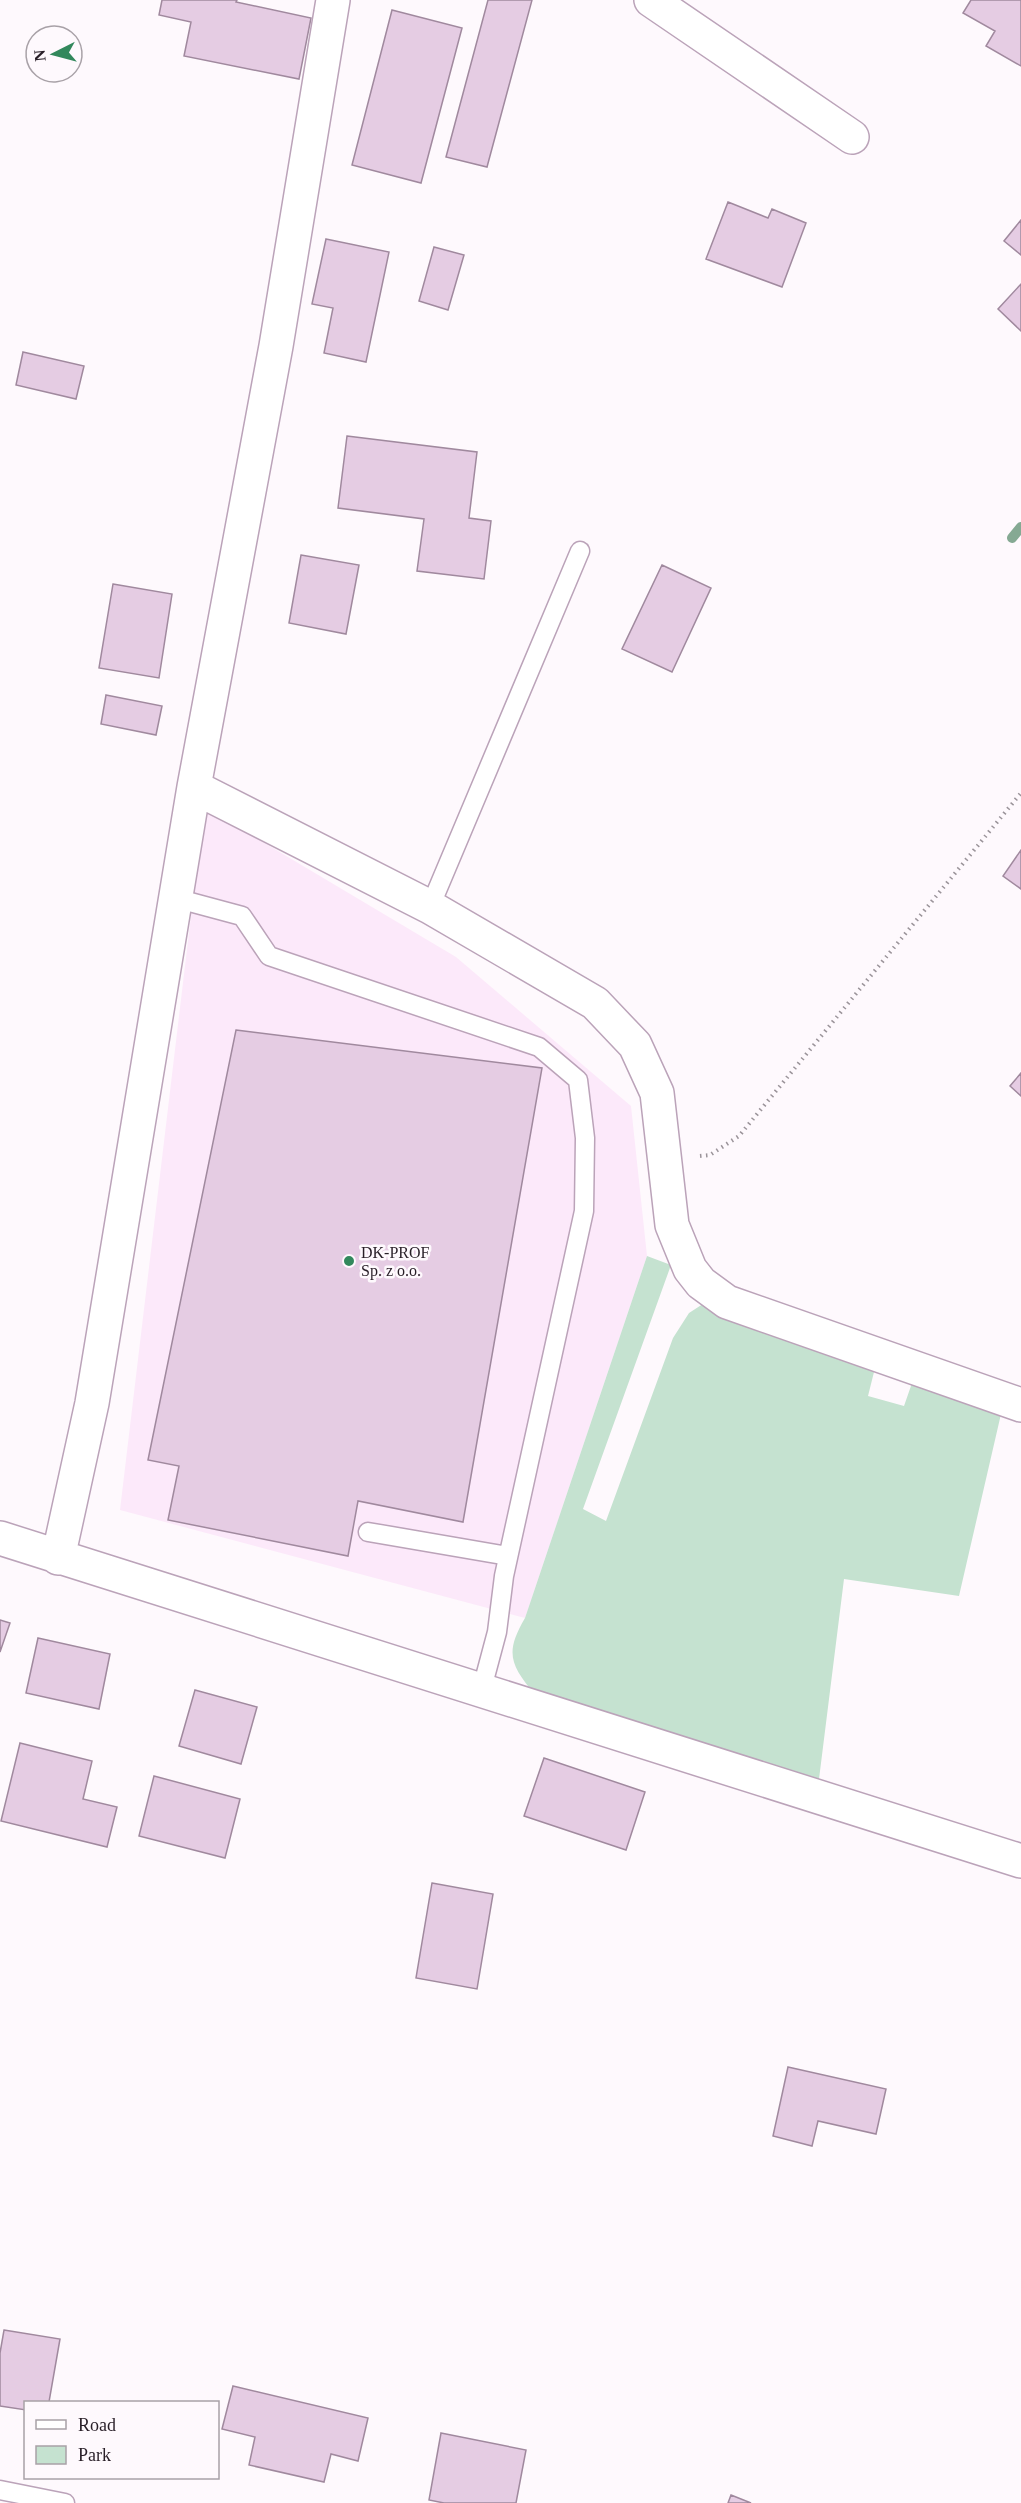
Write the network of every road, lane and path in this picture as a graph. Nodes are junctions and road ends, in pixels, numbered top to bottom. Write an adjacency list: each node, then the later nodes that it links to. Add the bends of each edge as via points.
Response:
1 (333, 0): 5 (street, via 276,346)
2 (651, 0): 3 (street)
3 (852, 137)
4 (580, 550): 8 (lane)
5 (194, 787): 7 (street); 8 (street)
6 (1021, 793): 9 (path, via 739,1136 710,1155)
7 (175, 898): 13 (lane, via 242,915 269,956 539,1047 578,1080 585,1138 584,1210); 14 (street, via 92,1402)
8 (430, 907): 9 (street, via 595,1003 635,1045 657,1093)
9 (666, 1159): 10 (street, via 672,1225 690,1269 701,1283 727,1302)
10 (1021, 1405)
11 (368, 1532): 13 (lane)
12 (0, 1538): 14 (street)
13 (508, 1556): 15 (lane, via 497,1632)
14 (58, 1558): 15 (street)
15 (481, 1692): 16 (street)
16 (1021, 1861)
17 (0, 2490): 18 (lane)
18 (65, 2503)

